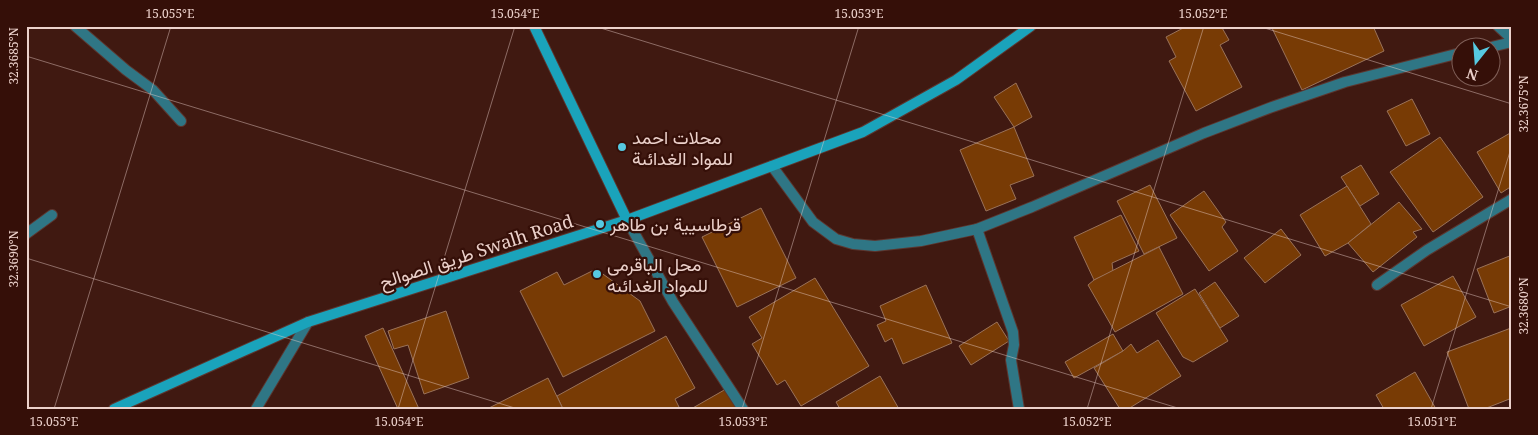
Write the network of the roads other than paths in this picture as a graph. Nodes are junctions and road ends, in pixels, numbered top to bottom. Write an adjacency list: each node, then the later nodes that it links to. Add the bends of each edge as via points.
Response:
1 (75, 26): 7 (street, via 153,90)
2 (534, 26): 11 (street)
3 (1031, 26): 8 (street, طريق الصوالح Swalh Road, via 956,80 863,132)
4 (1498, 26): 5 (street)
5 (1512, 41)
6 (1450, 56): 12 (street, via 1345,82 1272,107)
7 (181, 121)
8 (772, 166): 11 (street, طريق الصوالح Swalh Road); 12 (street, via 813,222 836,239 875,246 921,241)
9 (1512, 199): 14 (street, via 1427,250)
10 (52, 216): 13 (street)
11 (627, 220): 15 (street, طريق الصوالح Swalh Road); 18 (street, via 673,302)
12 (977, 229): 19 (street, via 1013,332 1011,360)
13 (26, 234)
14 (1377, 285)
15 (308, 322): 16 (street, طريق الصوالح Swalh Road); 17 (street)
16 (114, 409)
17 (256, 409)
18 (743, 409)
19 (1019, 409)

